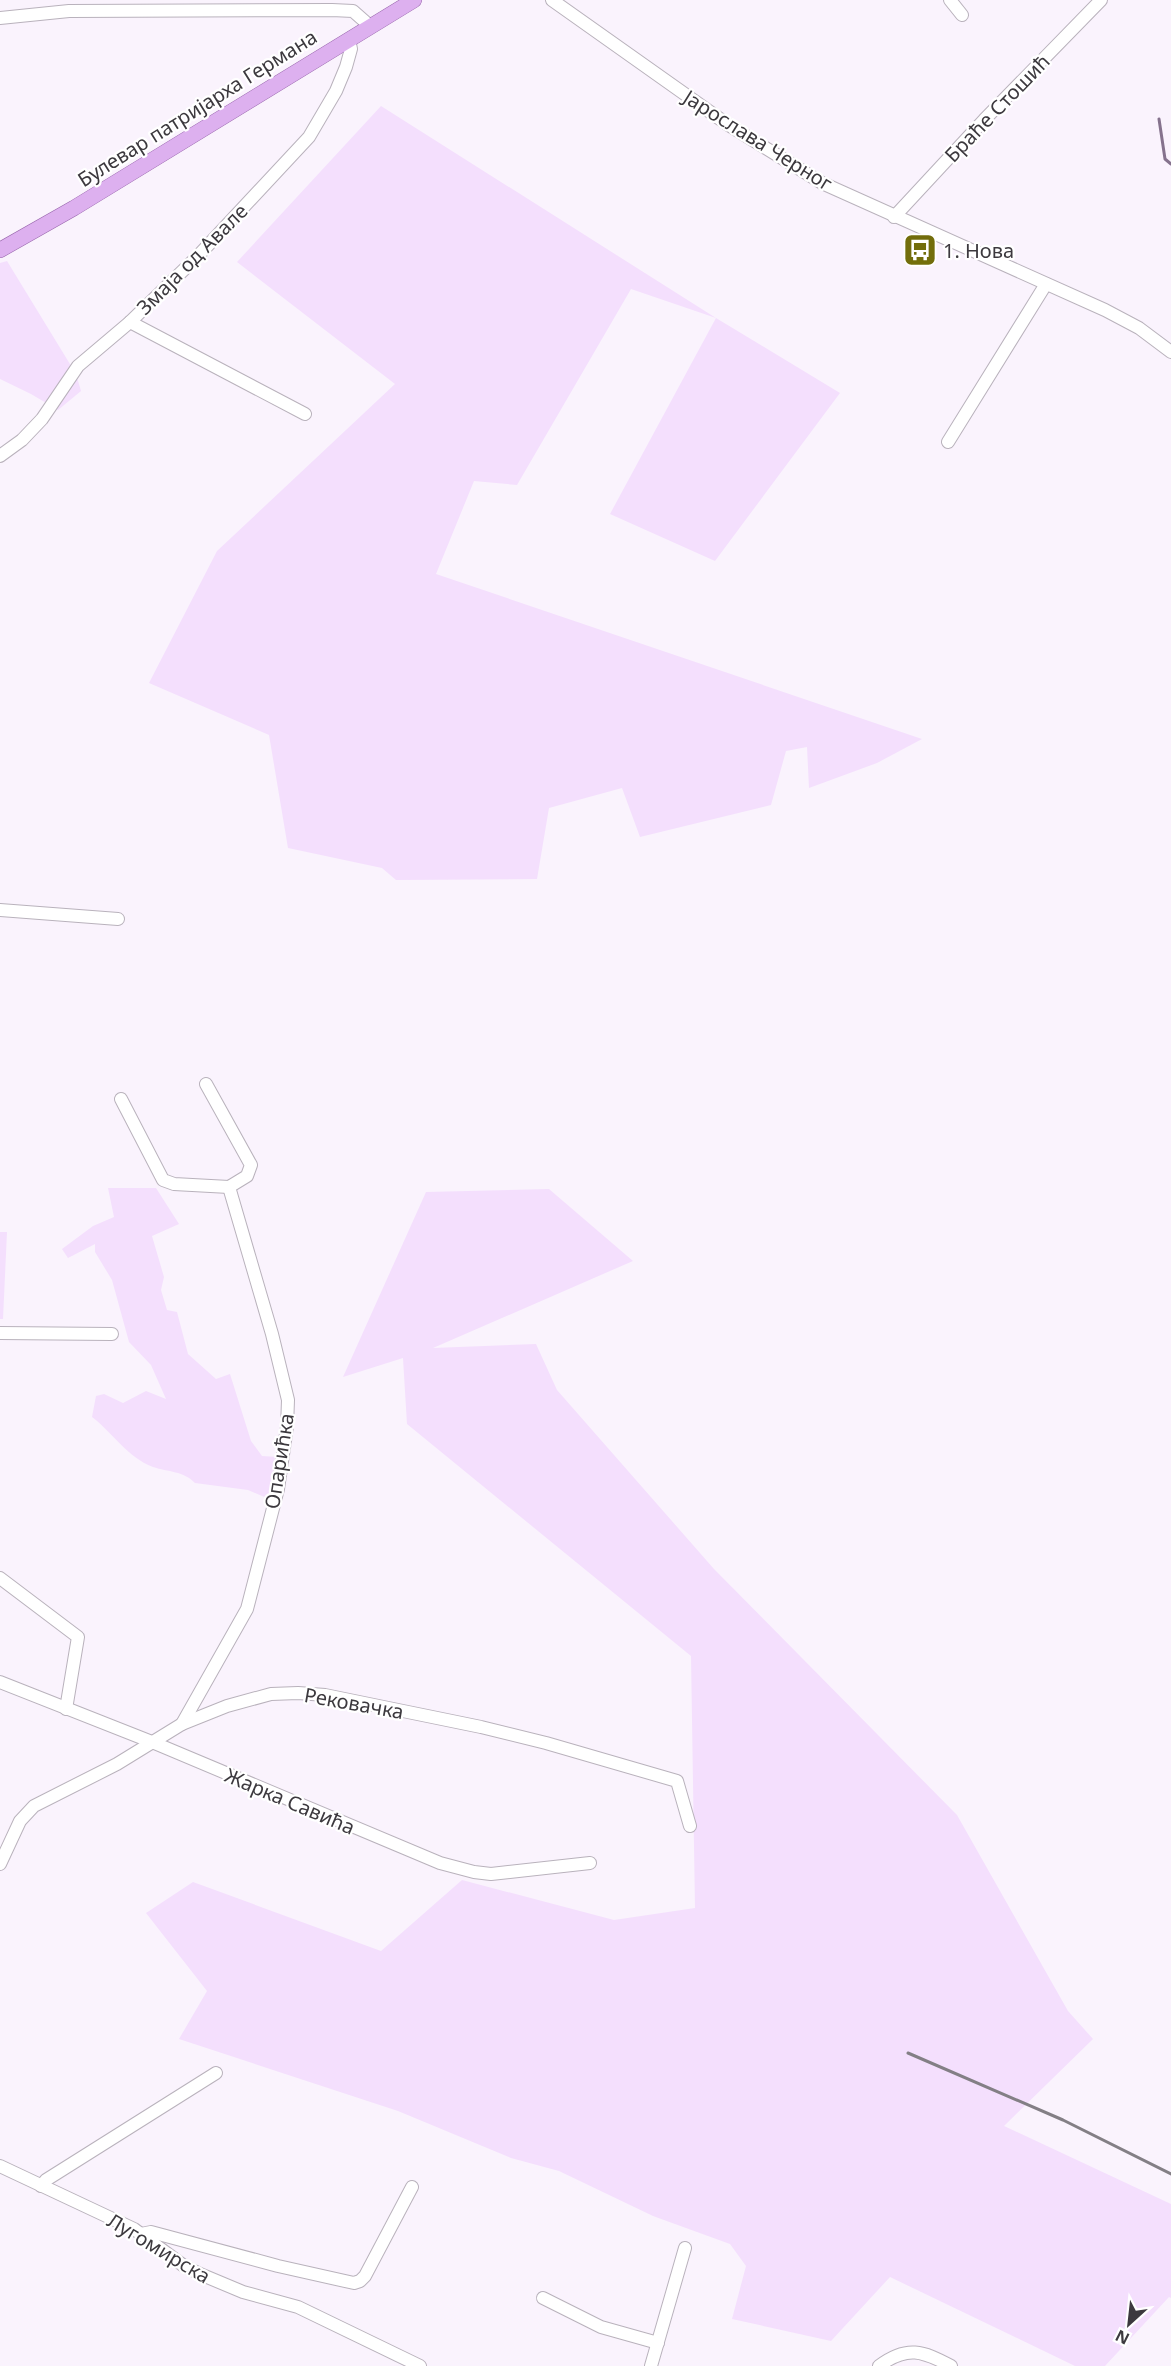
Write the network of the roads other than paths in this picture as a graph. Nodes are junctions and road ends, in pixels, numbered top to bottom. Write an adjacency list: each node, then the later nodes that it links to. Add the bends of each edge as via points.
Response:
1 (414, 0): 7 (main road, Булевар патријарха Германа)
2 (552, 0): 9 (street, Јарослава Черног, via 774,154 822,183)
3 (950, 0): 5 (street)
4 (1101, 0): 9 (street, Браће Стошић)
5 (962, 15)
6 (0, 18): 7 (street, via 69,11 335,10 353,11)
7 (370, 26): 8 (main road, Булевар патријарха Германа)
8 (349, 39): 10 (main road, Булевар патријарха Германа); 12 (street, Змаја од Авале, via 351,49 346,67 309,137)
9 (894, 217): 11 (street, Јарослава Черног)
10 (0, 250)
11 (1046, 284): 13 (street, Јарослава Черног, via 1130,323); 15 (street)
12 (130, 322): 14 (street); 16 (street, Змаја од Авале, via 78,366 29,434)
13 (1171, 352)
14 (305, 414)
15 (948, 442)
16 (0, 456)
17 (0, 910): 18 (street)
18 (118, 919)
19 (206, 1084): 21 (street, via 251,1165 247,1176)
20 (121, 1099): 21 (street, via 163,1180)
21 (229, 1187): 27 (street, Опарићка, via 288,1400 287,1427 278,1489 248,1610)
22 (0, 1333): 23 (street)
23 (112, 1334)
24 (0, 1578): 26 (street, via 78,1636)
25 (0, 1682): 26 (street, Жарка Савића)
26 (66, 1709): 28 (street, Жарка Савића)
27 (182, 1724): 28 (street, Рековачка); 29 (street, Рековачка, via 272,1694 325,1695 516,1735 677,1781)
28 (152, 1742): 30 (street, Жарка Савића, via 440,1863 491,1874); 31 (street, Рековачка, via 34,1806 20,1821)
29 (690, 1826)
30 (590, 1863)
31 (0, 1864)
32 (216, 2073): 34 (street)
33 (0, 2166): 34 (street, Лугомирска)
34 (41, 2186): 36 (street, Лугомирска)
35 (412, 2187): 36 (street, via 365,2276 354,2283 151,2232)
36 (141, 2234): 40 (street, Лугомирска, via 200,2274 243,2292 298,2307)
37 (685, 2248): 39 (street)
38 (543, 2298): 39 (street, via 601,2327)
39 (658, 2343): 41 (street)
40 (420, 2366)
41 (651, 2366)
42 (879, 2366): 43 (street, via 913,2351)
43 (951, 2366)

